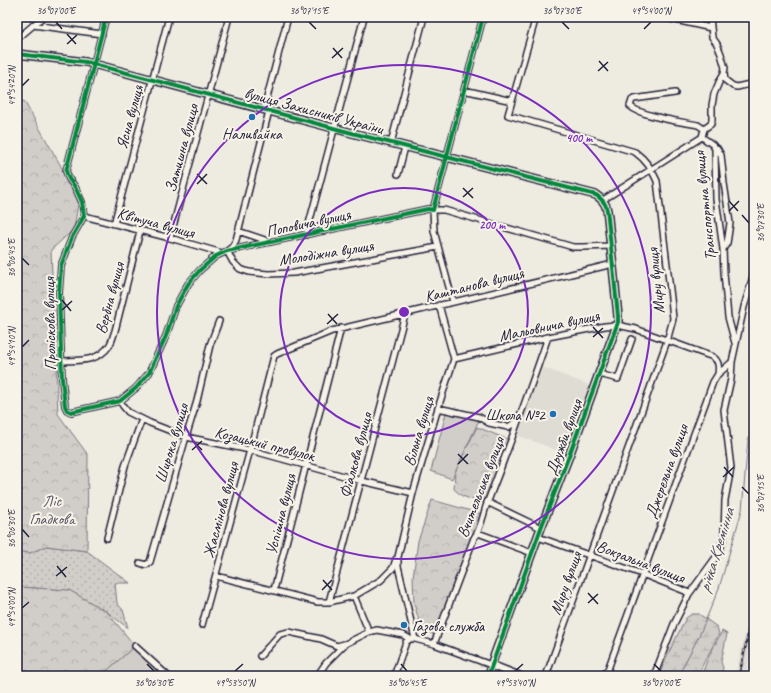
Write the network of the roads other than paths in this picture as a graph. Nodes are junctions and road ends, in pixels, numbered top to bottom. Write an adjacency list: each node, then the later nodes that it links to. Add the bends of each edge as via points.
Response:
1 (43, 17): 12 (street)
2 (106, 17): 14 (street)
3 (169, 17): 19 (street, Ясна вулиця)
4 (229, 17): 23 (street, Затишна вулиця)
5 (288, 17): 25 (street)
6 (364, 17): 26 (street)
7 (424, 17): 29 (street)
8 (483, 17): 21 (street)
9 (536, 17): 24 (street, Миру вулиця)
10 (662, 17): 13 (street)
11 (710, 17): 13 (street)
12 (33, 25): 14 (street); 15 (street)
13 (711, 28): 18 (street, via 712,37 721,54)
14 (102, 34): 17 (street)
15 (17, 39)
16 (17, 54): 17 (street, вулиця Захисників України)
17 (94, 64): 19 (street, вулиця Захисників України); 37 (street, via 66,171 82,202)
18 (724, 73): 20 (street, via 725,80 733,86); 27 (street, Транспортна вулиця, via 714,94 711,124)
19 (152, 80): 23 (street, вулиця Захисників України); 38 (street, Ясна вулиця)
20 (754, 83)
21 (464, 90): 24 (street); 32 (street)
22 (675, 92): 27 (street, via 634,99 630,106 644,114 698,124)
23 (208, 94): 25 (street, вулиця Захисників України); 42 (street, Затишна вулиця)
24 (512, 101): 33 (street, Миру вулиця, via 508,116 635,152)
25 (266, 110): 26 (street, вулиця Захисників України); 40 (street)
26 (334, 128): 29 (street, вулиця Захисників України); 41 (street)
27 (704, 130): 28 (street, Транспортна вулиця)
28 (702, 137): 31 (street, Транспортна вулиця); 33 (street)
29 (391, 143): 30 (street, вулиця Захисників України)
30 (405, 147): 32 (street, вулиця Захисників України); 34 (street)
31 (714, 147): 46 (street, Транспортна вулиця, via 716,199); 46 (street, via 722,155 730,222 727,243)
32 (447, 157): 35 (street, вулиця Захисників України); 36 (street)
33 (651, 169): 35 (street); 58 (street, Миру вулиця, via 657,181 673,319)
34 (398, 174)
35 (603, 200): 44 (street, Дружби вулиця, via 607,207)
36 (433, 210): 41 (street, Поповича вулиця); 44 (street, Поповича вулиця, via 444,210 573,246); 45 (street)
37 (84, 216): 38 (street, Квітуча вулиця); 62 (street, Проліскова вулиця, via 72,237 61,266 58,293)
38 (114, 224): 39 (street, Квітуча вулиця)
39 (140, 231): 42 (street, Квітуча вулиця); 62 (street, Вербна вулиця, via 115,331 109,345 104,352 94,358)
40 (238, 231): 43 (street); 47 (street, via 232,247)
41 (306, 235): 43 (street, Поповича вулиця)
42 (170, 238): 47 (street, Квітуча вулиця)
43 (271, 242): 47 (street, Поповича вулиця)
44 (611, 246): 48 (street, Дружби вулиця)
45 (438, 247): 47 (street, Молодіжна вулиця, via 294,273 268,274 240,269); 50 (street)
46 (723, 249): 59 (street, Транспортна вулиця, via 728,316)
47 (225, 252): 66 (street, Поповича вулиця, via 216,256 188,284 176,306 149,373)
48 (613, 264): 50 (street, Каштанова вулиця); 54 (street, Дружби вулиця)
49 (754, 273): 59 (street)
50 (453, 302): 51 (street, Каштанова вулиця)
51 (440, 305): 52 (street, Каштанова вулиця); 61 (street)
52 (405, 314): 55 (street, Каштанова вулиця); 74 (street, Фіалкова вулиця)
53 (219, 321): 71 (street, Широка вулиця, via 210,345 198,401)
54 (617, 325): 56 (street, Мальовнича вулиця); 58 (street, Мальовнича вулиця); 64 (street, Дружби вулиця)
55 (341, 328): 60 (street, Каштанова вулиця); 73 (street, Успішна вулиця)
56 (548, 337): 61 (street, Мальовнича вулиця); 70 (street, Вчительська вулиця)
57 (632, 339): 64 (street, via 618,379)
58 (667, 341): 65 (street, Мальовнича вулиця, via 713,357 719,366); 82 (street, Миру вулиця)
59 (736, 346): 63 (street)
60 (274, 356): 72 (street, Жасмінова вулиця)
61 (454, 359): 67 (street, Вільна вулиця)
62 (62, 361): 68 (street, Проліскова вулиця, via 65,406)
63 (732, 362): 65 (street, Джерельна вулиця); 88 (street, via 724,410 731,468 725,500 724,536 719,553)
64 (599, 374): 77 (street, Дружби вулиця)
65 (718, 374): 85 (street, Джерельна вулиця, via 707,397)
66 (120, 401): 68 (street, Поповича вулиця); 69 (street, Козацький провулок, via 128,412)
67 (438, 408): 70 (street, via 479,417 489,423 508,427); 75 (street, Вільна вулиця)
68 (71, 412)
69 (142, 419): 71 (street, Козацький провулок); 80 (street, via 125,466)
70 (518, 421): 76 (street, Вчительська вулиця)
71 (186, 437): 72 (street, Козацький провулок); 84 (street, Широка вулиця, via 150,562 146,565)
72 (250, 450): 73 (street, Козацький провулок); 86 (street, Жасмінова вулиця)
73 (305, 466): 74 (street, Козацький провулок); 87 (street, Успішна вулиця)
74 (362, 481): 75 (street, Козацький провулок); 90 (street, Фіалкова вулиця)
75 (413, 493): 83 (street, Вільна вулиця)
76 (487, 502): 77 (street); 78 (street, Вчительська вулиця)
77 (541, 528): 79 (street, Дружби вулиця)
78 (478, 533): 81 (street); 95 (street, Вчительська вулиця)
79 (538, 537): 81 (street, Дружби вулиця); 82 (street, Вокзальна вулиця)
80 (106, 538)
81 (532, 553): 98 (street, Дружби вулиця)
82 (589, 555): 85 (street, Вокзальна вулиця); 104 (street, Миру вулиця)
83 (398, 557): 89 (street, via 393,568 381,580); 93 (street, Вільна вулиця)
84 (140, 563)
85 (642, 574): 88 (street, Вокзальна вулиця); 105 (street, Джерельна вулиця, via 608,669 604,675)
86 (216, 576): 87 (street); 91 (street, Жасмінова вулиця)
87 (274, 590): 90 (street, via 318,602)
88 (689, 594): 106 (street, via 674,624)
89 (354, 596): 90 (street); 92 (street)
90 (329, 602)
91 (202, 625)
92 (369, 632): 93 (street, via 377,630); 94 (street)
93 (413, 639): 95 (street); 101 (street, via 406,642)
94 (345, 644): 97 (street, via 338,646 289,632 280,634); 100 (street)
95 (434, 644): 98 (street)
96 (135, 646): 99 (street)
97 (260, 656)
98 (491, 666): 102 (street, Дружби вулиця); 103 (street)
99 (168, 676)
100 (317, 676)
101 (394, 676)
102 (488, 676)
103 (519, 676)
104 (546, 676)
105 (599, 676)
106 (654, 676)

